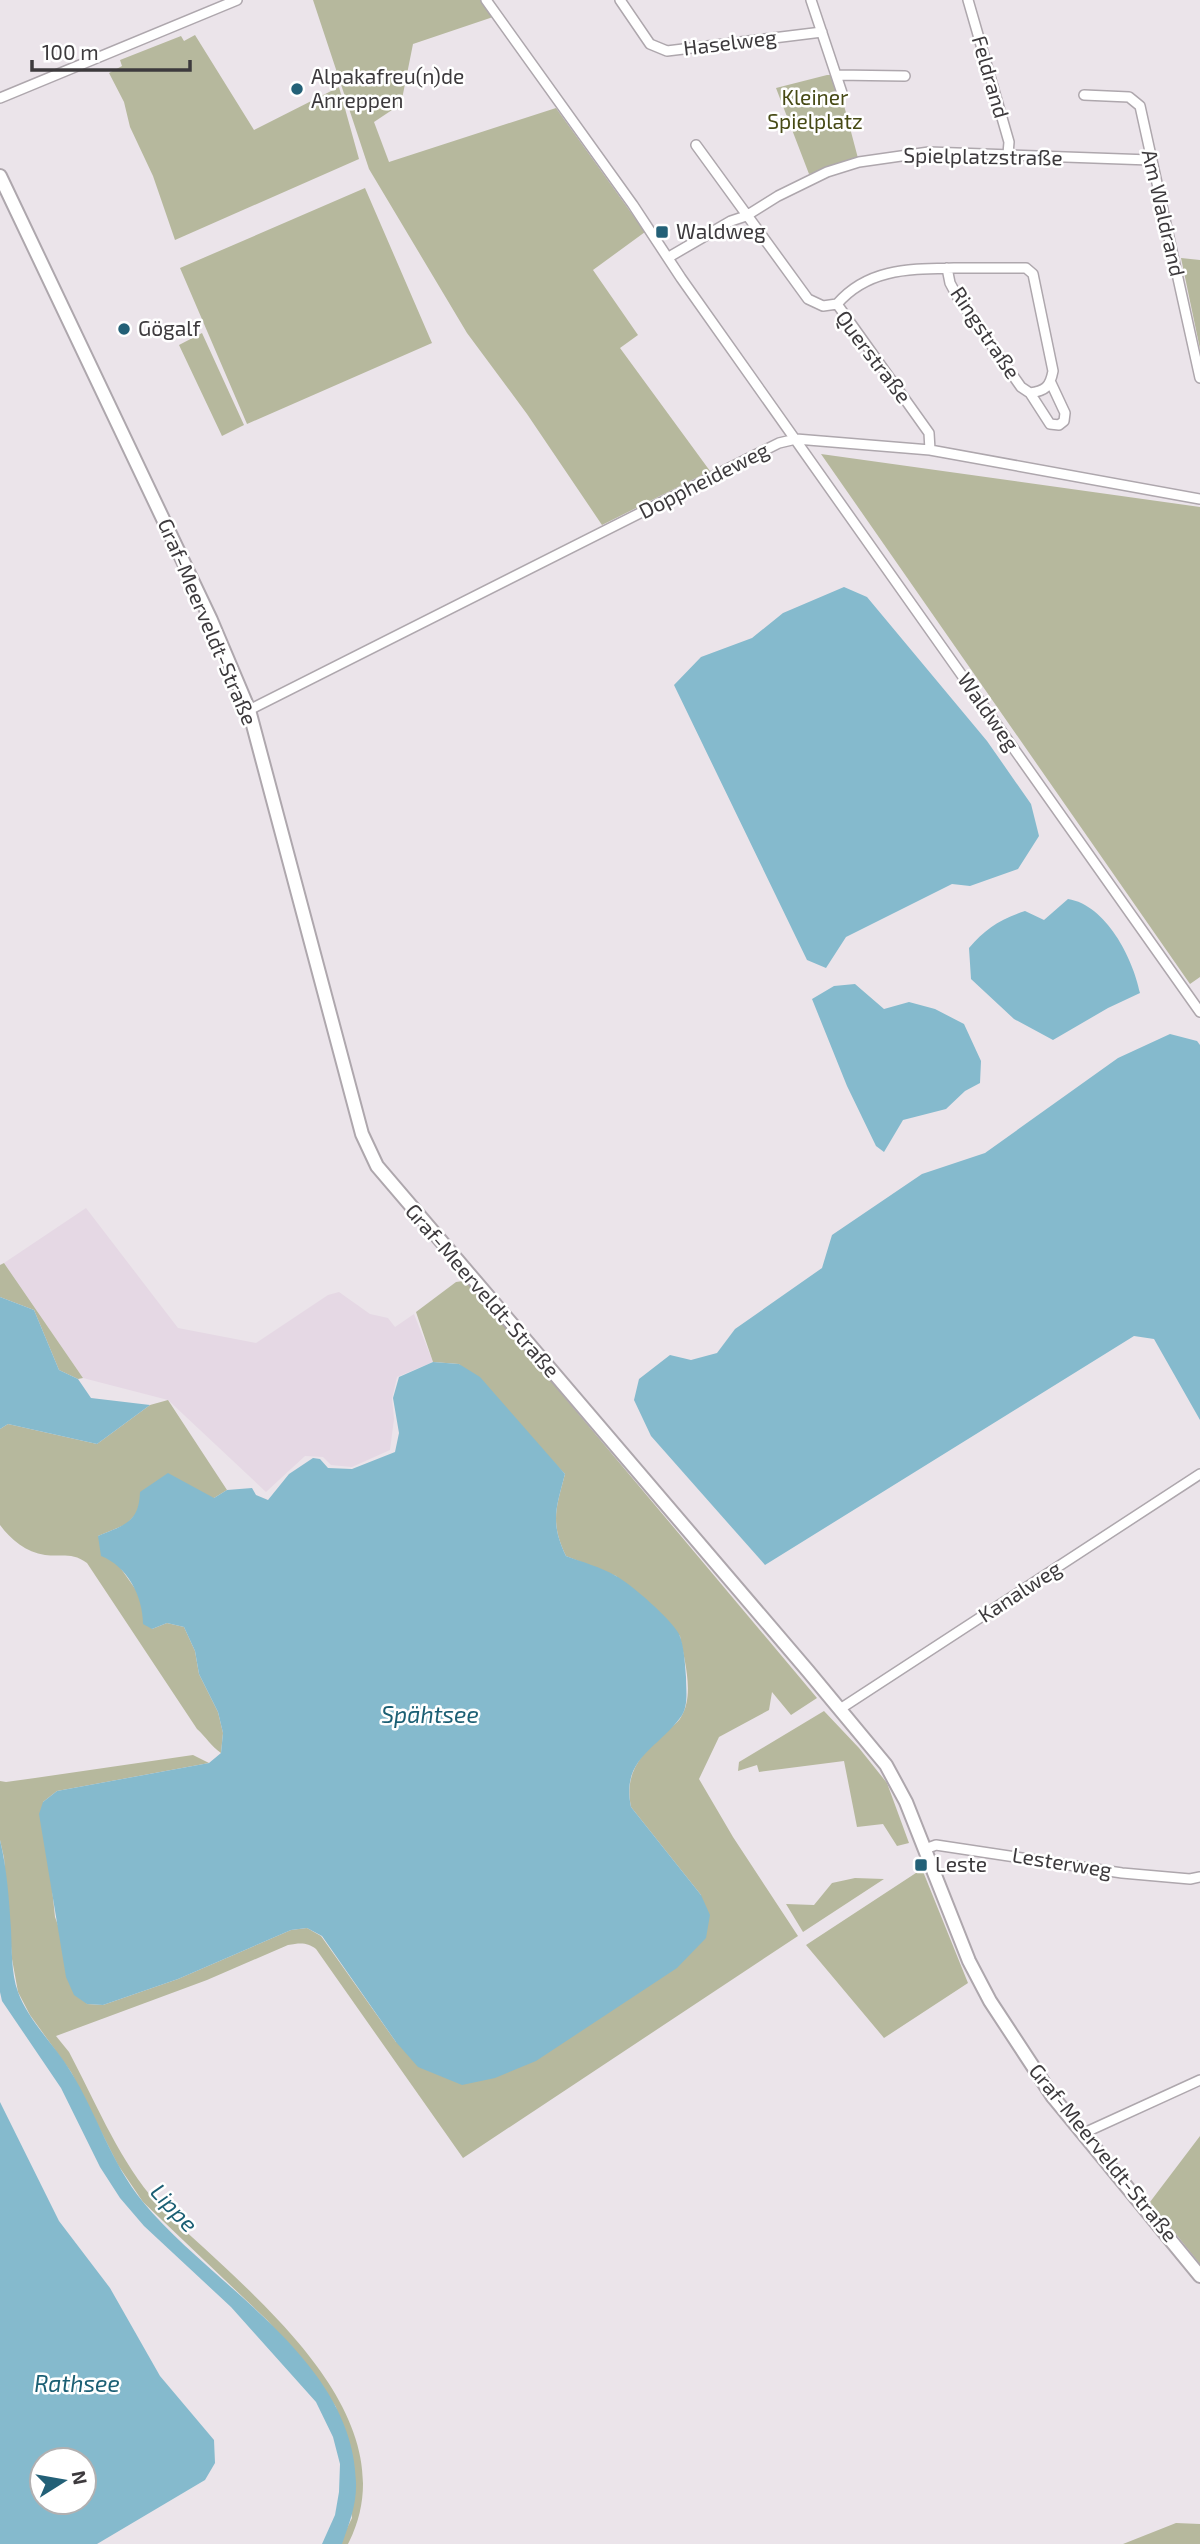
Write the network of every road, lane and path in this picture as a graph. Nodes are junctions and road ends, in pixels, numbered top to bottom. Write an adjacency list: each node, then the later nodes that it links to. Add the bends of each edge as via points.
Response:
1 (237, 0): 11 (street)
2 (486, 0): 17 (street, Waldweg)
3 (620, 0): 6 (street, Haselweg, via 650,44 667,51)
4 (811, 0): 6 (street)
5 (968, 0): 13 (street, Feldrand, via 1009,142)
6 (822, 32): 7 (street)
7 (836, 75): 8 (street); 9 (street)
8 (905, 76)
9 (842, 93)
10 (1084, 95): 14 (street, Am Waldrand, via 1135,100)
11 (0, 98)
12 (696, 145): 16 (street)
13 (1008, 154): 14 (street, Spielplatzstraße); 16 (street, Spielplatzstraße, via 913,153 859,162 827,172)
14 (1150, 160): 20 (street, Am Waldrand)
15 (0, 176): 26 (main road, Graf-Meerveldt-Straße, via 211,620)
16 (746, 216): 17 (street, Spielplatzstraße); 19 (street, Querstraße, via 808,299 823,306)
17 (669, 257): 23 (street, Waldweg)
18 (947, 268): 19 (street, Ringstraße, via 890,272 845,294); 21 (street, Ringstraße, via 1026,268 1033,274 1053,371); 22 (street, Ringstraße, via 957,296 1021,387)
19 (837, 304): 24 (street, Querstraße, via 929,433)
20 (1200, 378)
21 (1051, 383): 22 (street, Ringstraße); 22 (street, Ringstraße, via 1065,414 1059,425 1050,424)
22 (1030, 393)
23 (796, 439): 24 (street, Doppheideweg); 26 (street, Doppheideweg, via 779,443); 27 (street, Waldweg)
24 (930, 450): 25 (street, Doppheideweg)
25 (1200, 499)
26 (249, 710): 29 (main road, Graf-Meerveldt-Straße, via 362,1134 377,1166)
27 (1200, 1012)
28 (1200, 1474): 29 (street, Kanalweg)
29 (840, 1709): 30 (main road, Graf-Meerveldt-Straße, via 894,1778)
30 (925, 1849): 31 (street, Lesterweg, via 936,1845 1122,1873); 33 (main road, Graf-Meerveldt-Straße, via 989,2001 1038,2076)
31 (1200, 1877)
32 (1200, 2080): 33 (street)
33 (1084, 2133): 34 (main road, Graf-Meerveldt-Straße)
34 (1200, 2276)

